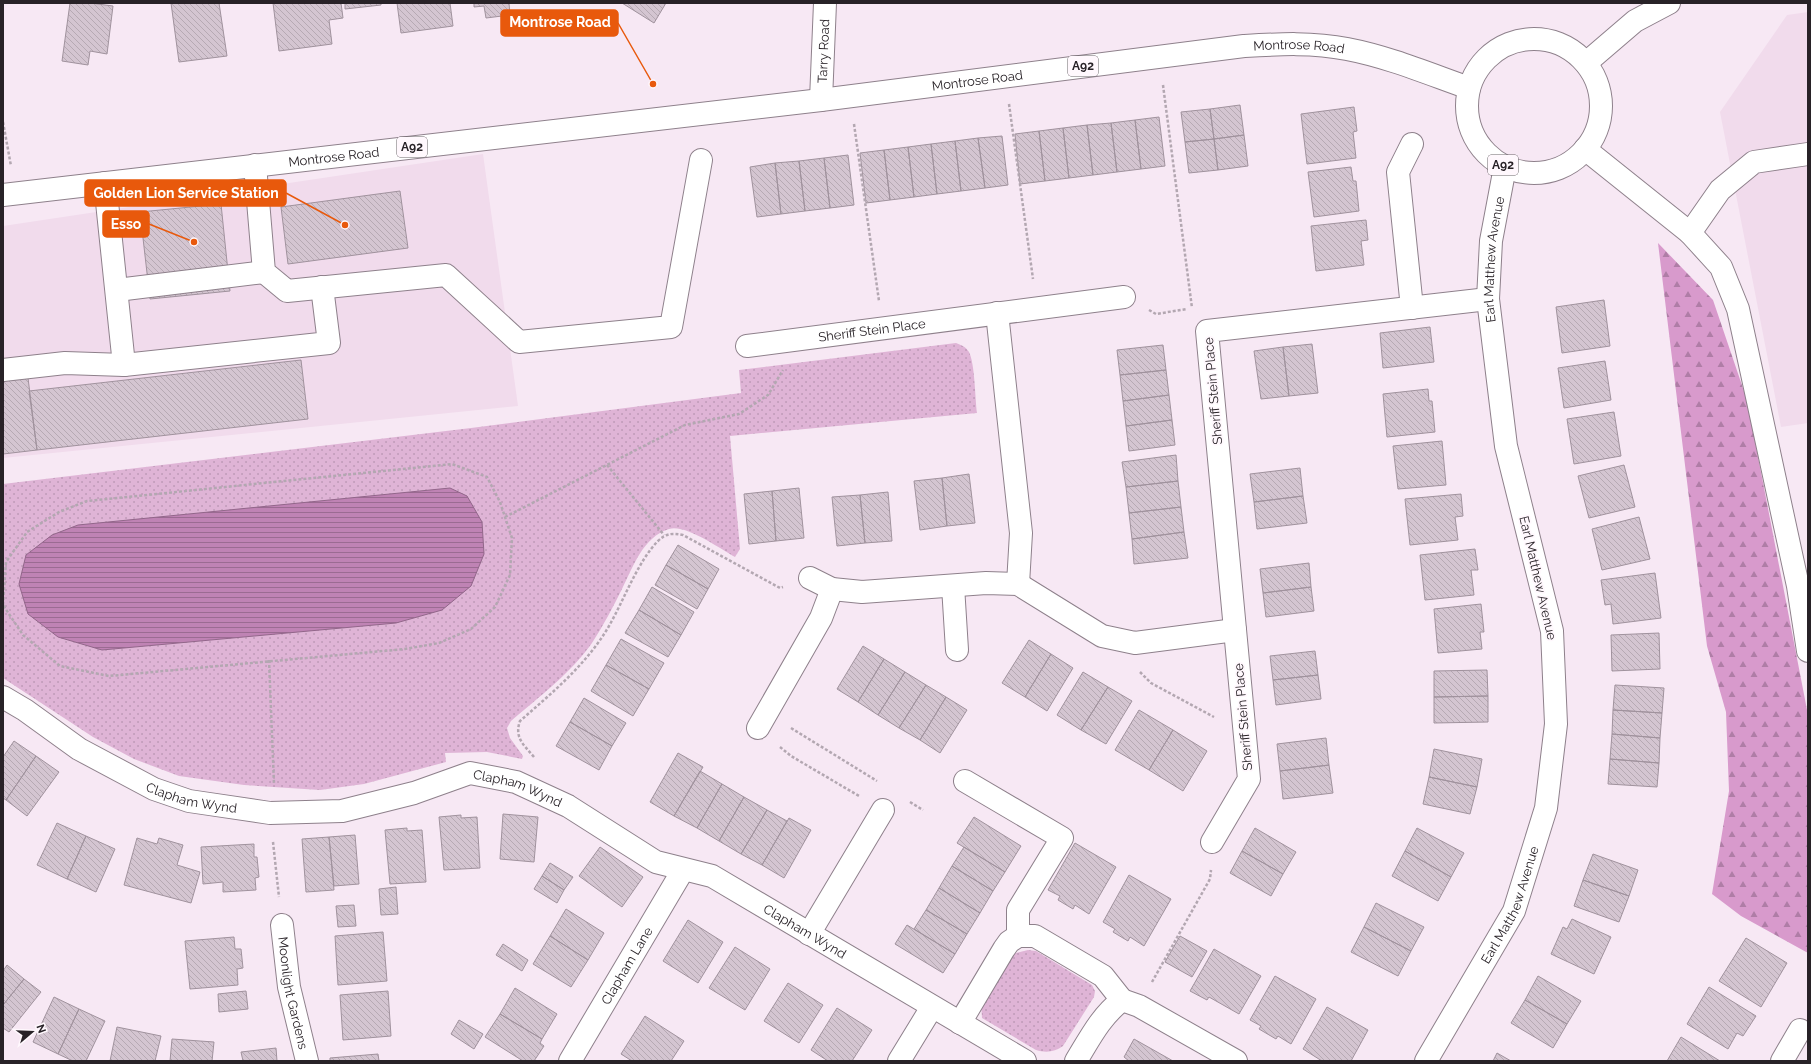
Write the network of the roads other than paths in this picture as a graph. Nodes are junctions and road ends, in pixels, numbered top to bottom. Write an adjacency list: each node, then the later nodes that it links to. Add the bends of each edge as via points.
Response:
1 (825, 3): 5 (street, Tarry Road)
2 (1669, 3): 3 (street, via 1635,21)
3 (1586, 63): 4 (street, A92, via 1570,49 1551,40 1530,38 1510,43 1491,53 1477,68); 7 (street, A92, via 1597,83 1601,106 1597,129)
4 (1469, 88): 5 (street, Montrose Road / A92, via 1346,48 1291,43 1160,56); 11 (street, A92, via 1466,112 1472,134 1486,153)
5 (821, 100): 10 (street, Montrose Road / A92)
6 (1412, 144): 20 (street, via 1398,172)
7 (1585, 149): 11 (street, A92, via 1569,164 1548,172 1526,173); 14 (street)
8 (1808, 154): 14 (street, via 1754,162 1720,190)
9 (701, 160): 16 (street, via 671,327 519,342 446,275)
10 (255, 165): 12 (street, Montrose Road / A92); 15 (street)
11 (1505, 167): 19 (street, Earl Matthew Avenue, via 1491,241)
12 (105, 183): 13 (street, Montrose Road / A92); 17 (street)
13 (10, 194)
14 (1690, 233): 31 (street, via 1722,267 1738,309 1798,586)
15 (264, 272): 16 (street, via 287,291); 17 (street)
16 (322, 287): 23 (street, via 329,343)
17 (116, 290): 23 (street)
18 (1124, 297): 21 (street, Sheriff Stein Place)
19 (1488, 299): 20 (street, Sheriff Stein Place); 51 (street, Earl Matthew Avenue, via 1506,446 1552,631 1556,724 1546,808 1514,911)
20 (1412, 308): 29 (street, Sheriff Stein Place, via 1207,331)
21 (997, 313): 22 (street, Sheriff Stein Place); 26 (street, via 1021,533)
22 (747, 346)
23 (124, 365): 24 (street, via 65,363)
24 (3, 370)
25 (810, 578): 28 (street)
26 (1018, 584): 27 (street); 29 (street, via 1102,636 1135,643)
27 (953, 586): 28 (street, via 862,592); 30 (street)
28 (832, 589): 33 (street, via 821,618)
29 (1235, 630): 36 (street, Sheriff Stein Place, via 1249,779)
30 (957, 650)
31 (1808, 651)
32 (3, 697): 37 (street, Clapham Wynd, via 26,710 79,749 154,789 189,801 270,813 342,811 414,793 470,773 516,782 568,806 656,862)
33 (763, 721)
34 (965, 781): 40 (street, via 1062,838 1018,910)
35 (883, 810): 39 (street)
36 (1212, 842)
37 (683, 870): 39 (street, Clapham Wynd, via 712,876); 46 (street, Clapham Lane)
38 (282, 925): 45 (street, Moonlight Gardens, via 289,987)
39 (808, 934): 42 (street, Clapham Wynd)
40 (1018, 936): 41 (street, via 1035,936 1103,976); 43 (street, via 1004,949)
41 (1130, 1003): 49 (street, via 1110,1009 1101,1019); 50 (street)
42 (932, 1007): 43 (street, Clapham Wynd); 47 (street)
43 (960, 1022): 48 (street, Clapham Wynd)
44 (1800, 1030): 52 (street)
45 (307, 1061)
46 (570, 1061)
47 (899, 1061)
48 (1025, 1061)
49 (1076, 1061)
50 (1236, 1061)
51 (1426, 1061)
52 (1782, 1061)

